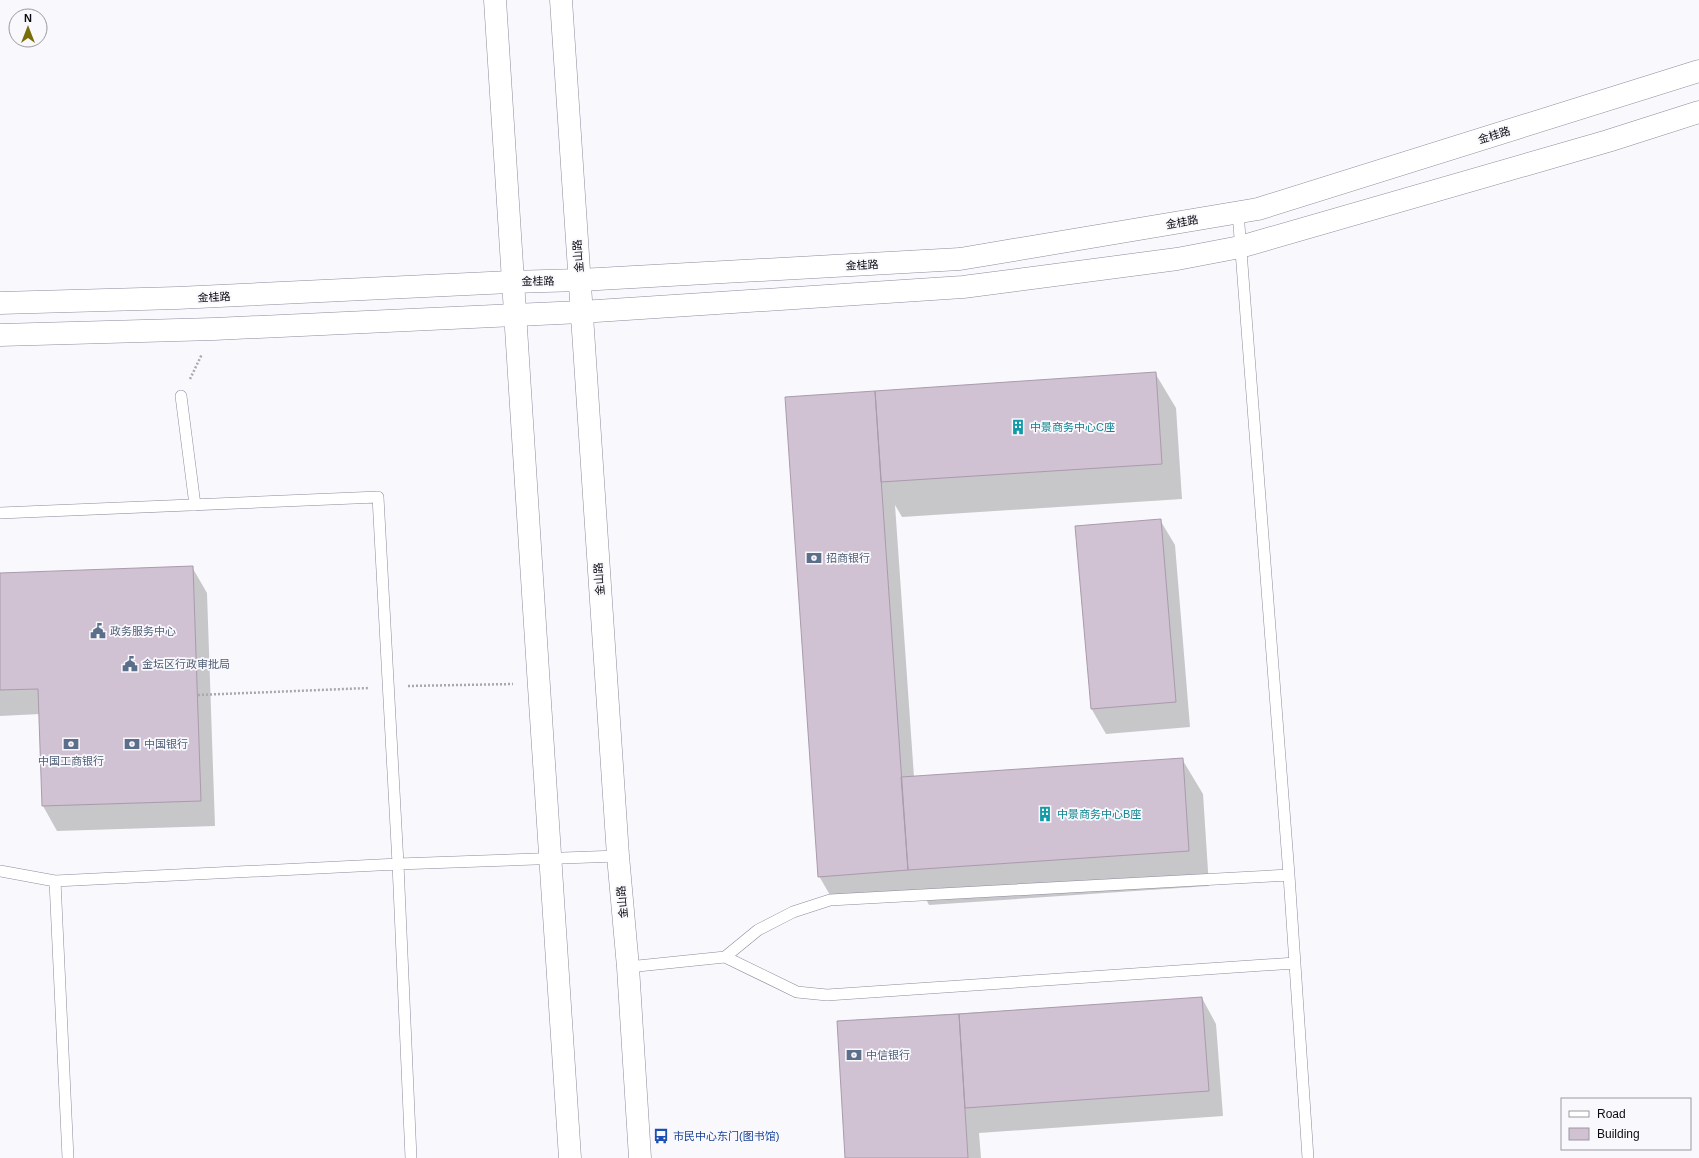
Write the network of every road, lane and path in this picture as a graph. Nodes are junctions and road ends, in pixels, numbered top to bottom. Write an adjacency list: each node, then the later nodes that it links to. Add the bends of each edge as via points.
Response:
1 (495, 0): 8 (main road)
2 (561, 0): 7 (main road, 金山路)
3 (1699, 71): 5 (main road, 金桂路, via 1258,209)
4 (1699, 112): 6 (main road, via 1608,141)
5 (1238, 212): 6 (lane); 7 (main road, 金桂路, via 960,259)
6 (1240, 247): 10 (main road, via 1177,259 963,287); 21 (lane)
7 (580, 280): 8 (main road, 金桂路); 10 (main road, 金山路)
8 (511, 282): 9 (main road, 金桂路, via 177,298); 11 (main road)
9 (0, 303)
10 (582, 312): 11 (main road); 17 (main road, 金山路)
11 (514, 315): 12 (main road); 18 (main road)
12 (214, 329): 13 (main road); 14 (path)
13 (0, 335)
14 (181, 396): 15 (lane)
15 (194, 505): 16 (lane); 19 (lane, via 378,497)
16 (0, 513)
17 (618, 856): 18 (lane); 25 (main road, 金山路)
18 (552, 858): 19 (lane); 28 (main road)
19 (398, 864): 22 (lane); 27 (lane)
20 (0, 871): 22 (lane)
21 (1289, 875): 23 (lane, via 830,900 793,912 758,930); 24 (lane)
22 (55, 881): 26 (lane)
23 (725, 957): 24 (lane, via 797,992 827,995); 25 (lane)
24 (1295, 963): 30 (lane)
25 (628, 968): 29 (main road, 金山路)
26 (68, 1158)
27 (411, 1158)
28 (570, 1158)
29 (640, 1158)
30 (1308, 1158)

